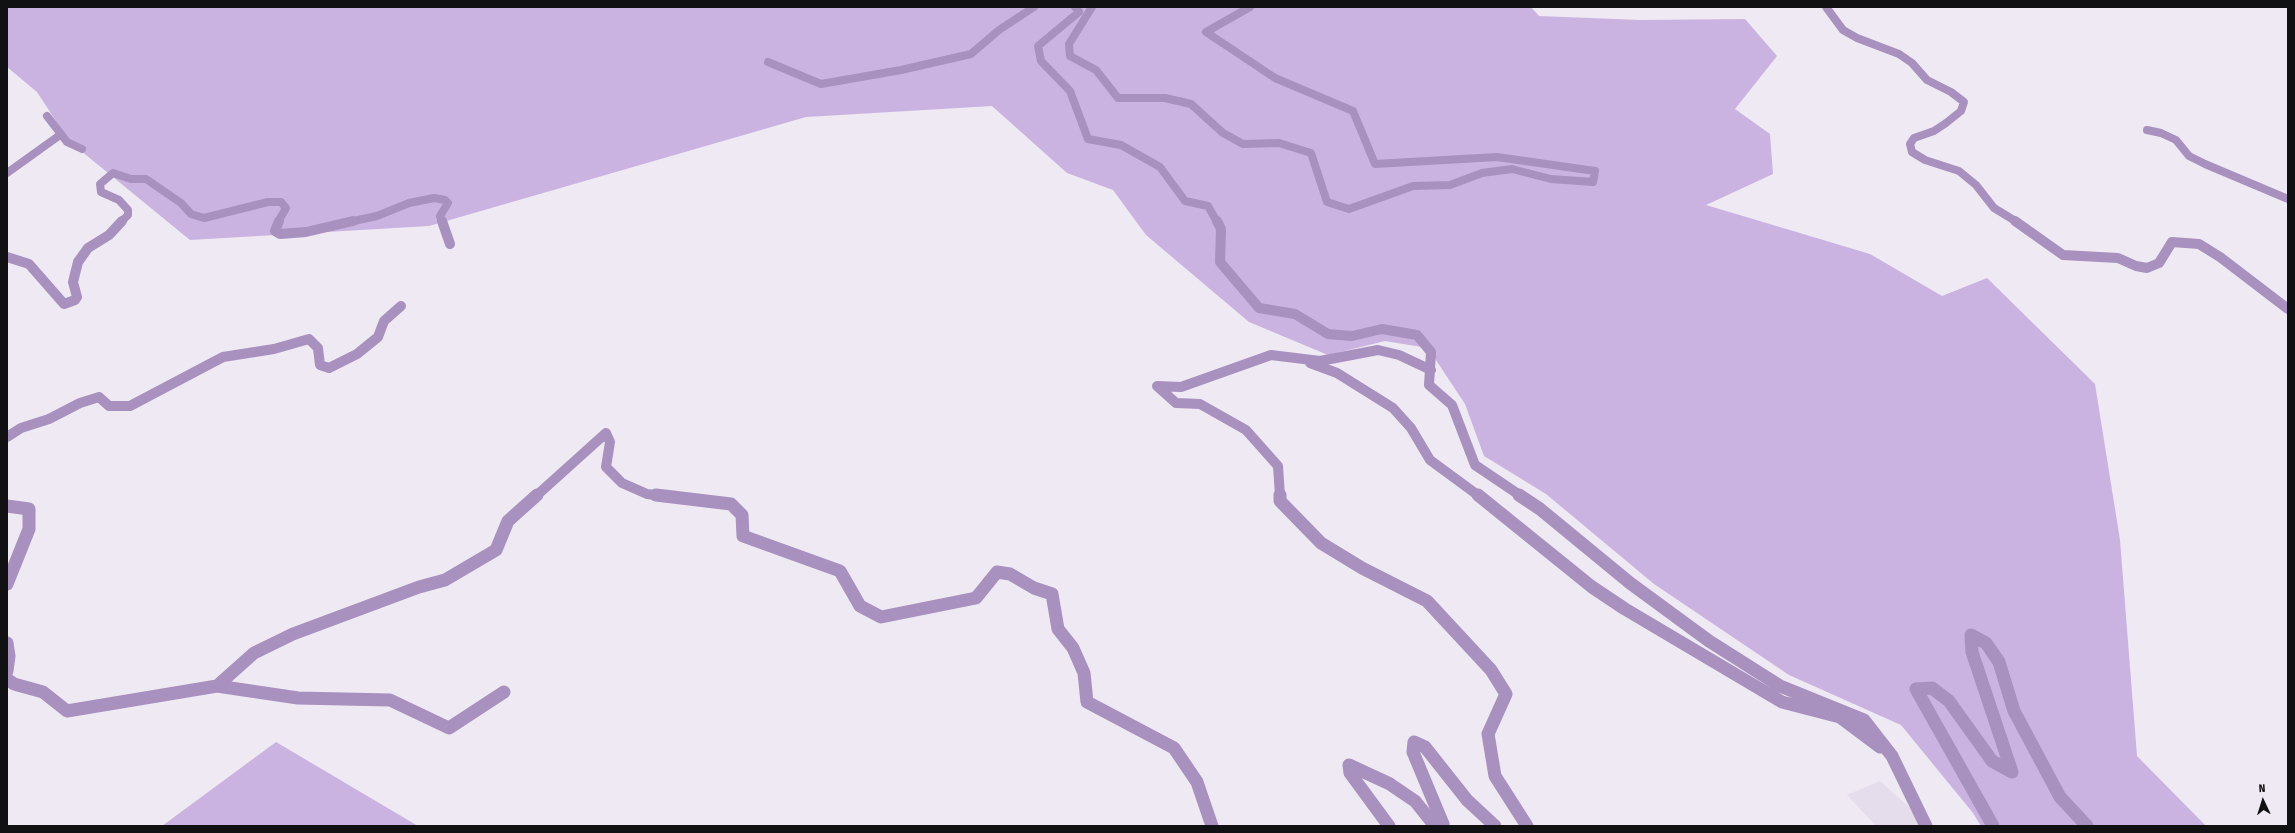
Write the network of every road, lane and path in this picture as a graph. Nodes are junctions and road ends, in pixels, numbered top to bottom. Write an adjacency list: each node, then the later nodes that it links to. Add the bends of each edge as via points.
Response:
1 (1034, 7): 6 (street, via 1005,26 971,54 901,70 821,84)
2 (1075, 7): 18 (street, via 1079,12 1038,46 1041,62 1070,91 1088,139 1121,145 1160,167 1185,201 1208,206 1220,229 1220,262 1260,308 1295,314 1328,334 1352,336 1382,329 1416,335 1431,352)
3 (1092, 7): 4 (street, via 1070,44 1070,56 1096,70 1118,98 1165,98 1192,104 1223,133 1243,144 1279,144 1311,153 1327,202 1349,208 1413,186 1450,186 1482,173 1512,169 1551,179 1593,182 1595,171 1497,157 1375,164 1353,111 1275,78 1206,32)
4 (1250, 7)
5 (1826, 7): 16 (street, via 1843,30 1899,54 1927,80 1964,102 1961,111 1946,123 1934,131 1914,138 1910,144 1912,152 1925,160 1959,171 1976,185 1994,208 2032,232 2048,246 2063,255 2118,258 2147,268 2159,263 2172,242 2199,244)
6 (768, 62)
7 (47, 116): 9 (street)
8 (2148, 130): 12 (street, via 2176,140 2188,156 2194,159)
9 (60, 135): 10 (street, via 67,142); 11 (street)
10 (82, 149)
11 (7, 173)
12 (2288, 199)
13 (450, 244): 14 (street, via 440,216 448,203 445,200 434,198 409,203 377,216 306,232 280,234 275,232 275,228 286,208 281,202 268,202 204,218 191,214 181,203 146,179 131,179 113,173 100,184 101,192 119,200 128,210 128,215 109,235 88,248 78,262 73,282 77,297 74,300 64,304 29,264)
14 (7, 257)
15 (401, 306): 19 (street, via 384,321 378,337 356,354 329,368 320,365 318,348 309,339 274,349 224,357 130,406 109,406 99,397)
16 (2288, 309)
17 (1287, 358): 18 (street, via 1320,361 1378,350 1399,355); 27 (street, via 1308,362 1337,373 1393,408 1411,428 1430,460 1625,609 1782,702 1840,717); 33 (street, via 1271,355 1182,387 1157,386 1176,403 1200,404 1246,430 1278,466 1280,501 1321,543 1362,568 1427,601 1491,670 1506,694 1488,734 1495,776)
18 (1431, 370): 27 (street, via 1429,385 1452,405 1476,465 1540,509 1630,583 1709,641 1780,686 1864,720)
19 (7, 436)
20 (7, 506): 21 (street, via 29,509 30,529)
21 (7, 584)
22 (7, 643): 23 (street)
23 (7, 670)
24 (7, 679): 25 (street, via 14,684 43,692 67,711)
25 (217, 686): 26 (street, via 298,698 390,700 449,728); 28 (street, via 254,653 292,634 418,587 445,580 496,550 508,521 606,433 610,442 606,467 622,483 647,494 731,504 742,515 743,536 840,571 860,606 881,617 976,598 997,572 1010,574 1034,588 1052,594 1058,629 1073,648 1084,673 1087,702 1174,748 1197,782)
26 (504, 692)
27 (1892, 756): 34 (street)
28 (1212, 826)
29 (1389, 826): 30 (street, via 1350,773 1349,765 1390,784 1415,801)
30 (1435, 826)
31 (1440, 826): 32 (street, via 1443,824 1413,752 1414,742 1425,747 1467,800)
32 (1495, 826)
33 (1527, 826)
34 (1926, 826)
35 (1993, 826): 36 (street, via 1916,688 1932,688 1949,701 1992,761 2012,772 1972,652 1971,635 1986,643 1999,662 2014,712 2060,797)
36 (2088, 826)

